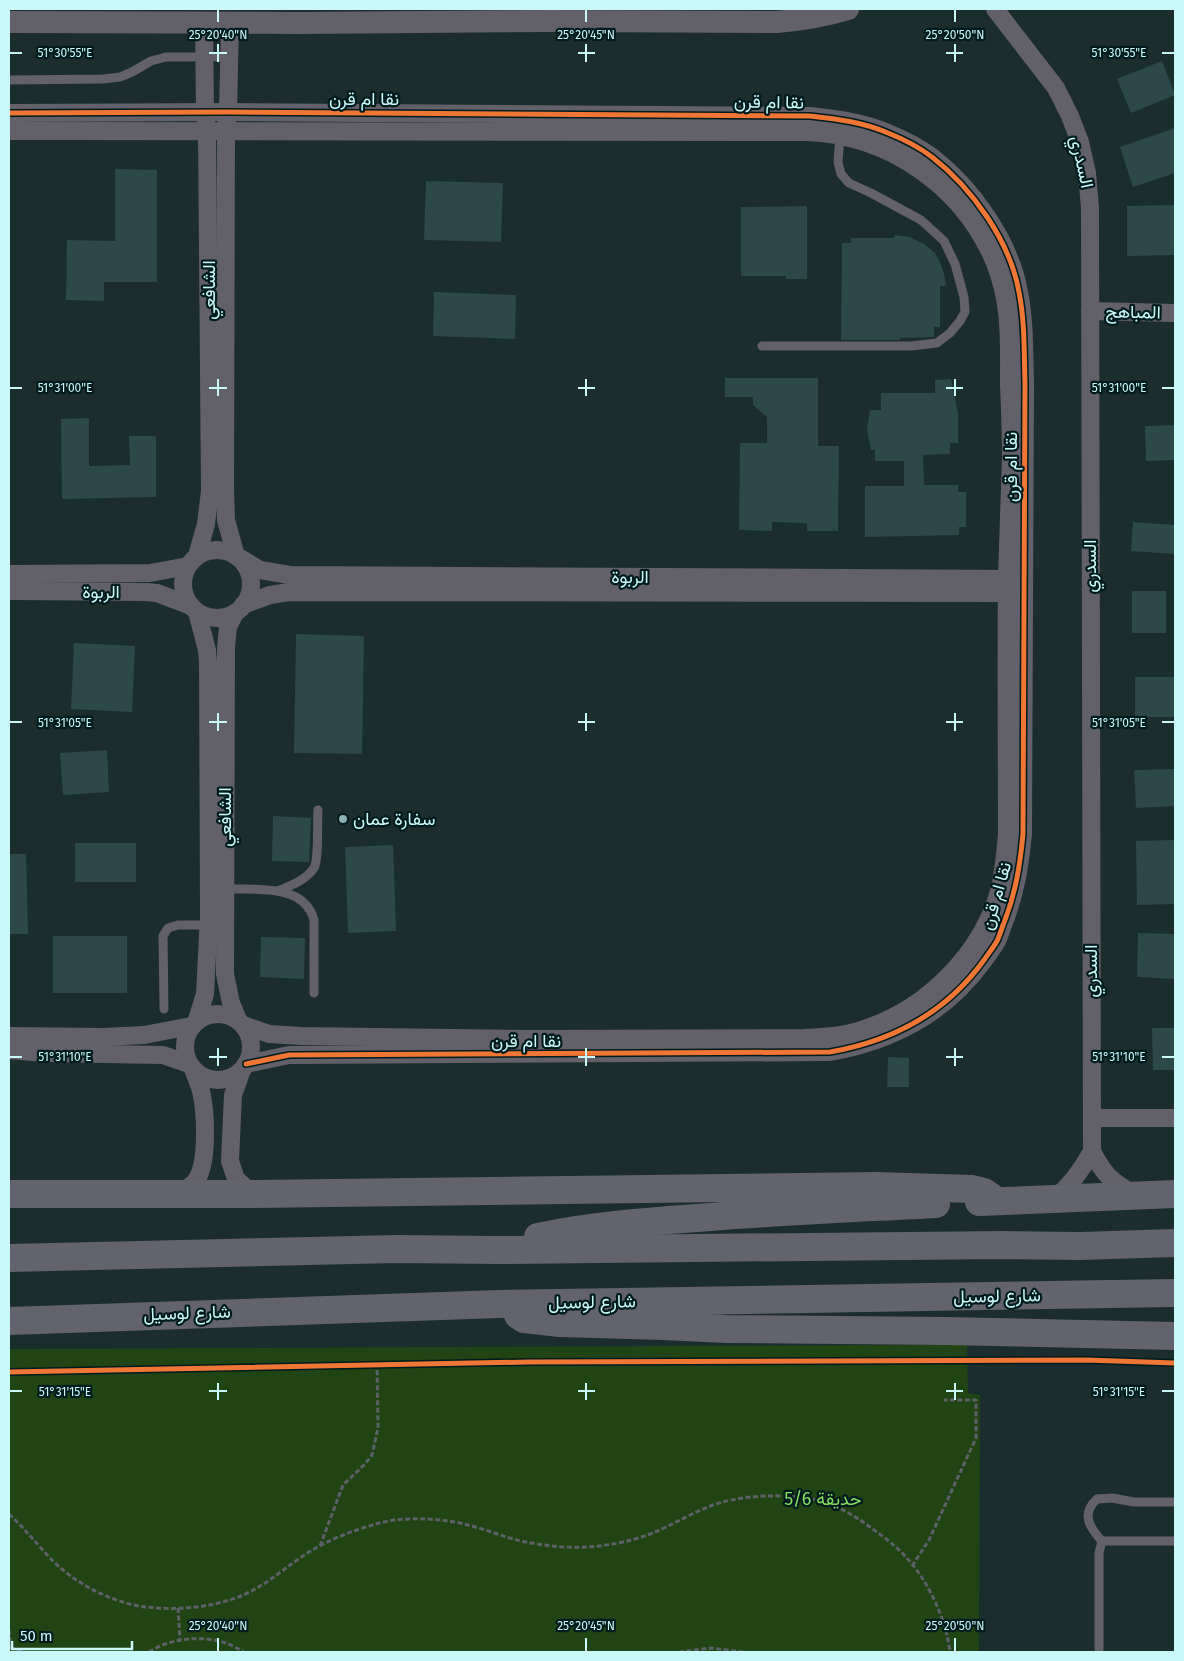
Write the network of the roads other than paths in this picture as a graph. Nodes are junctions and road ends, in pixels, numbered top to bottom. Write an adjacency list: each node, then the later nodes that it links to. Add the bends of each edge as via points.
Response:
1 (848, 9): 3 (street, via 799,21)
2 (995, 9): 17 (street, السدري, via 1056,88 1080,142 1090,208)
3 (555, 15): 6 (street)
4 (14, 17): 5 (street)
5 (204, 23): 6 (street); 7 (street, الشافعي)
6 (230, 23): 8 (street, الشافعي)
7 (205, 56): 8 (lane); 9 (lane, via 166,57 120,77 104,79); 10 (street, الشافعي)
8 (230, 57): 11 (street, الشافعي)
9 (9, 80)
10 (205, 112): 11 (street, نقا ام قرن); 12 (street, نقا ام قرن); 15 (street, الشافعي)
11 (228, 112): 14 (street, الشافعي); 23 (street, نقا ام قرن, via 810,116 863,124 923,151 958,182 989,220 1005,249 1019,290 1025,374)
12 (9, 113)
13 (9, 131): 15 (street, نقا ام قرن)
14 (226, 131): 15 (street, نقا ام قرن); 16 (street, نقا ام قرن); 20 (street, الشافعي, via 225,489 226,520)
15 (207, 132): 21 (street, الشافعي, via 210,492 206,524)
16 (840, 134): 19 (lane, via 840,174 849,183 921,220 944,241 955,264 965,312 950,333 937,343 910,346); 23 (street, نقا ام قرن, via 886,149 943,187 974,224 995,262 1008,311)
17 (1090, 311): 18 (street, المباهج); 39 (street, السدري)
18 (1175, 313)
19 (762, 346)
20 (238, 557): 21 (street, via 216,550 206,551); 23 (street, الربوة, via 260,570 290,575); 26 (street, via 246,566 251,586)
21 (192, 561): 22 (street, الربوة, via 150,573); 25 (street, via 183,576 182,586)
22 (9, 574)
23 (1016, 586): 26 (street, الربوة, via 288,592 270,595); 33 (street, نقا ام قرن, via 1007,835 999,888 986,924 962,961 910,1008 861,1030 805,1038 301,1036 269,1034); 38 (street, نقا ام قرن, via 1024,834 1017,884 997,941 976,971 933,1012 872,1043 830,1052 288,1056)
24 (9, 591): 25 (street, الربوة, via 147,592)
25 (194, 609): 26 (street, via 216,618 226,617); 30 (street, الشافعي, via 208,662)
26 (239, 609): 28 (street, الشافعي, via 228,627 226,648)
27 (318, 810): 29 (lane, via 314,869 295,884)
28 (225, 889): 29 (lane); 33 (street, الشافعي, via 225,974 231,1004)
29 (277, 891): 31 (lane, via 307,904 314,920)
30 (209, 925): 32 (lane, via 178,925 168,928 163,936); 34 (street, الشافعي, via 205,994)
31 (314, 993)
32 (164, 1009)
33 (241, 1022): 34 (street, via 222,1013 213,1013); 38 (street, via 251,1044)
34 (194, 1023): 35 (street, via 159,1033); 37 (street, via 184,1044)
35 (9, 1036)
36 (9, 1050): 37 (street, via 163,1055)
37 (191, 1067): 38 (street, via 208,1079 217,1080 234,1076); 42 (street, via 204,1112 203,1162 198,1178)
38 (244, 1067): 44 (street, via 233,1094 230,1161 236,1179)
39 (1092, 1118): 40 (street); 41 (street, السدري)
40 (1175, 1118)
41 (1092, 1151): 46 (street, السدري, via 1104,1173); 47 (street, via 1068,1188)
42 (179, 1193): 43 (highway); 44 (highway)
43 (9, 1194)
44 (254, 1194): 48 (highway, via 876,1186 972,1189)
45 (1175, 1194): 46 (highway)
46 (1136, 1196): 47 (highway)
47 (1054, 1199): 48 (highway)
48 (997, 1201): 50 (highway, via 636,1222 568,1231)
49 (1175, 1243): 50 (highway)
50 (498, 1250): 51 (highway, via 396,1249)
51 (9, 1258)
52 (1175, 1293): 53 (highway, شارع لوسيل)
53 (500, 1304): 54 (highway, شارع لوسيل); 55 (highway, via 524,1319 560,1323)
54 (9, 1320)
55 (1175, 1336)
56 (1175, 1502): 57 (lane, via 1097,1498 1088,1511 1088,1519)
57 (1102, 1541): 58 (lane); 59 (lane, via 1099,1552)
58 (1175, 1541)
59 (1099, 1652)

